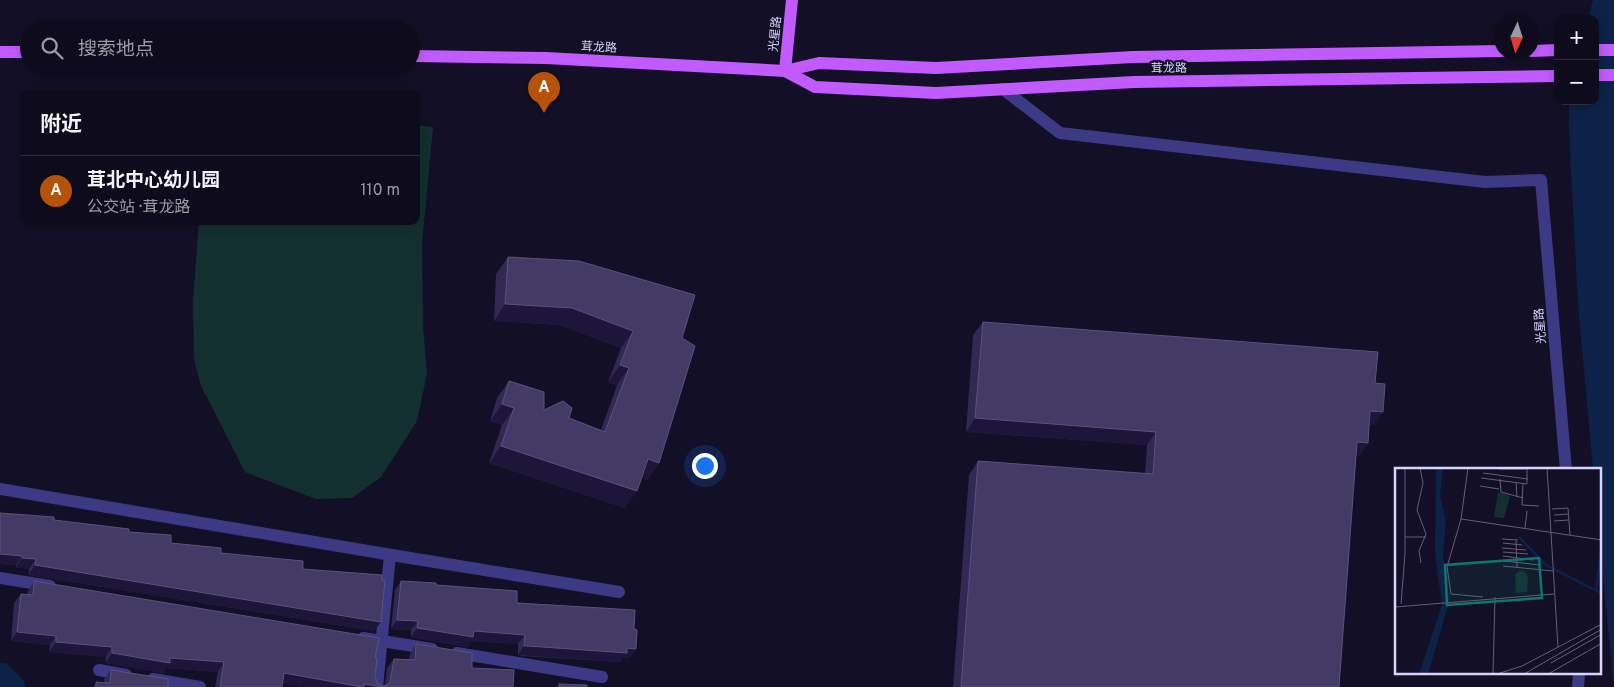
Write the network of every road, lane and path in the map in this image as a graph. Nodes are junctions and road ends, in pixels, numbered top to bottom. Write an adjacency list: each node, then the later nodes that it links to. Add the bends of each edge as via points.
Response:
1 (792, 0): 10 (main road, 光星路)
2 (1554, 50): 6 (main road)
3 (1599, 50): 4 (main road)
4 (1614, 50)
5 (1494, 51): 10 (main road, 茸龙路, via 1134,58 936,68 819,63)
6 (1539, 51)
7 (0, 52): 8 (main road)
8 (20, 52)
9 (420, 56): 10 (main road, 茸龙路, via 546,58)
10 (785, 71): 14 (main road, 茸龙路, via 815,86 936,93)
11 (1599, 75): 12 (main road)
12 (1614, 75)
13 (1554, 76): 14 (main road, 茸龙路, via 1134,82)
14 (1003, 90): 15 (street, 光星路, via 1060,133 1485,182 1541,180)
15 (1566, 468)
16 (0, 488): 17 (street)
17 (390, 555): 20 (street); 22 (street)
18 (0, 578): 19 (street)
19 (58, 588)
20 (619, 592)
21 (354, 636): 22 (street)
22 (382, 641): 25 (street); 27 (street)
23 (99, 670): 26 (street)
24 (1579, 674): 28 (street)
25 (602, 677)
26 (200, 687)
27 (377, 687)
28 (1578, 687)

